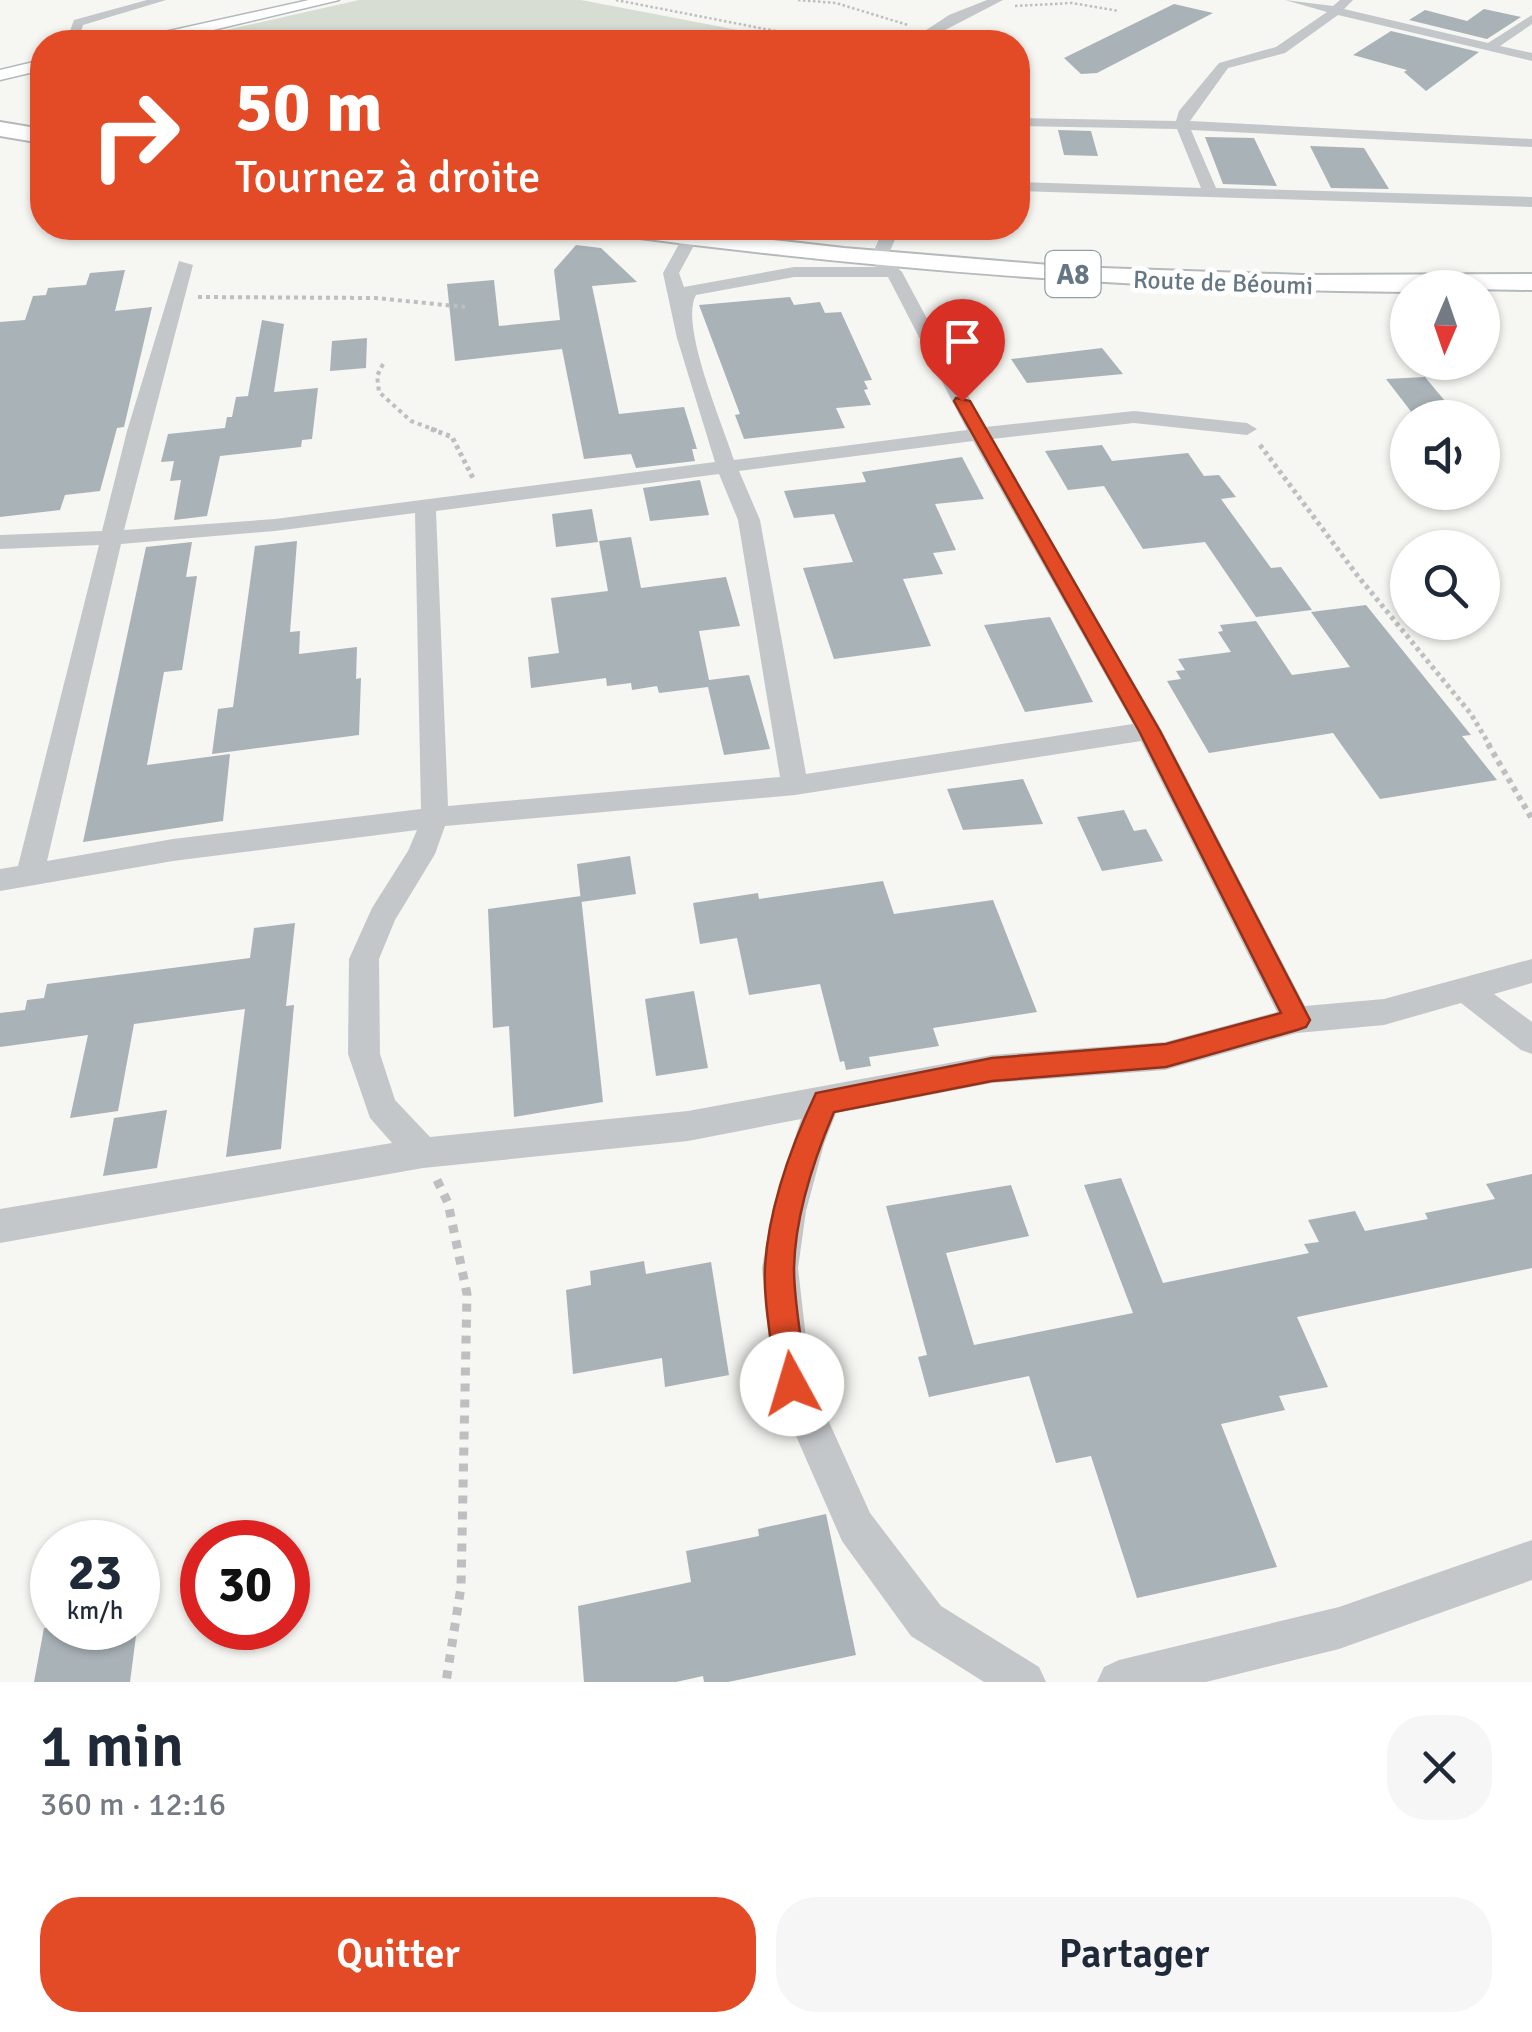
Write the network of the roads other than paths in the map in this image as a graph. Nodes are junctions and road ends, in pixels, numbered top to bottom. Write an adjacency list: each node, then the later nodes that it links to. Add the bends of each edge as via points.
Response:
1 (160, 0): 8 (street, via 78,23)
2 (330, 0): 5 (main road)
3 (997, 0): 10 (street)
4 (1291, 0): 6 (street)
5 (292, 4): 9 (main road)
6 (1342, 5): 11 (street); 16 (street, via 1304,38 1218,70)
7 (1532, 18): 11 (street)
8 (76, 30)
9 (189, 30)
10 (932, 30)
11 (1490, 46): 12 (street)
12 (1532, 56)
13 (30, 68): 14 (main road)
14 (0, 75)
15 (1030, 122): 16 (street)
16 (1182, 125): 19 (street); 21 (street)
17 (0, 129): 18 (main road)
18 (30, 134)
19 (1532, 143)
20 (1030, 187): 21 (street)
21 (1210, 192): 22 (street)
22 (1532, 202)
23 (689, 240): 31 (street, via 670,272)
24 (708, 240): 26 (main road, Route de Béoumi / A8)
25 (890, 240): 28 (street)
26 (734, 243): 28 (main road, Route de Béoumi / A8); 29 (street, via 742,261)
27 (185, 264): 36 (street)
28 (886, 265): 29 (street); 30 (main road, Route de Béoumi / A8, via 1288,286); 33 (street)
29 (766, 276): 31 (street, via 690,292)
30 (1532, 282)
31 (680, 306): 34 (street)
32 (1246, 429): 33 (street, via 1134,417)
33 (979, 434): 34 (street); 38 (street)
34 (726, 465): 35 (street); 39 (street, via 749,520)
35 (426, 507): 36 (street); 40 (street)
36 (112, 538): 37 (street); 41 (street)
37 (0, 542)
38 (1150, 731): 39 (street); 45 (street)
39 (795, 785): 40 (street)
40 (436, 817): 41 (street); 48 (street, via 364,960 364,1054 381,1108)
41 (30, 875): 42 (street)
42 (0, 880)
43 (1532, 971): 44 (street)
44 (1465, 989): 45 (street, via 1384,1012); 46 (street)
45 (1297, 1020): 47 (street, via 1166,1056 992,1069)
46 (1532, 1040)
47 (825, 1101): 48 (street, via 688,1126); 51 (street, via 807,1144 780,1268 792,1384 856,1527 926,1621)
48 (423, 1153): 49 (street)
49 (0, 1226)
50 (1532, 1560): 52 (street, via 1339,1628)
51 (1024, 1682)
52 (1119, 1682)

